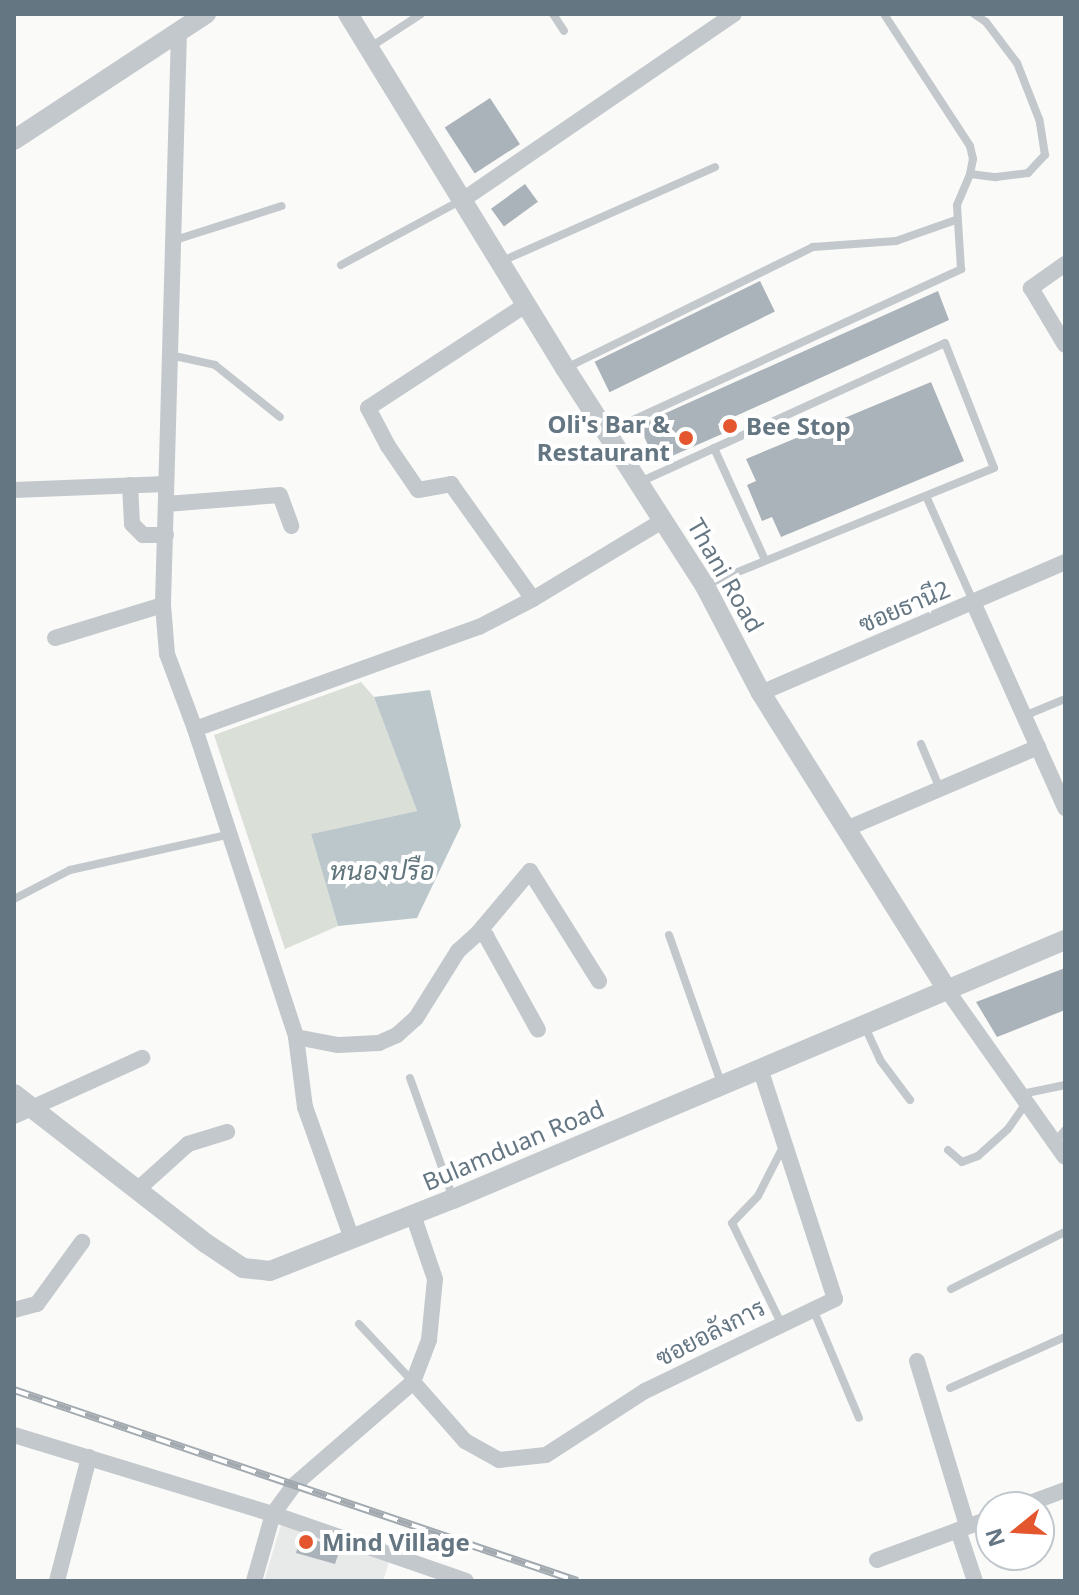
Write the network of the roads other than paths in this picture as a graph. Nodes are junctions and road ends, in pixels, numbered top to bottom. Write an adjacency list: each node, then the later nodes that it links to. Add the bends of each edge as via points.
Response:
1 (206, 14): 8 (street)
2 (348, 14): 10 (street, Thani Road)
3 (421, 14): 10 (lane)
4 (553, 14): 9 (lane)
5 (734, 14): 14 (street)
6 (884, 14): 13 (lane, via 970,146)
7 (974, 14): 13 (lane, via 1017,63 1039,119 1045,155 1028,173)
8 (179, 31): 11 (street); 17 (street)
9 (564, 31)
10 (369, 48): 14 (street, Thani Road)
11 (14, 140)
12 (715, 167): 18 (lane)
13 (970, 174): 16 (lane)
14 (464, 199): 18 (street, Thani Road); 20 (lane)
15 (282, 206): 17 (lane)
16 (956, 220): 24 (lane, via 896,241 813,247); 26 (lane, via 961,269)
17 (172, 241): 23 (street)
18 (500, 262): 21 (street, Thani Road)
19 (1065, 264): 22 (street, via 1031,288)
20 (341, 265)
21 (527, 304): 24 (street, Thani Road); 40 (street, via 368,408 418,490 451,484)
22 (1065, 345)
23 (169, 355): 25 (lane, via 215,365); 29 (street)
24 (565, 368): 26 (street, Thani Road)
25 (280, 417)
26 (607, 433): 28 (street, Thani Road)
27 (714, 448): 28 (lane); 32 (lane, via 945,343 994,468); 37 (lane)
28 (640, 482): 34 (street, Thani Road)
29 (166, 484): 30 (street); 33 (street)
30 (130, 485): 31 (street); 36 (street, via 132,524 143,535)
31 (14, 490)
32 (926, 496): 37 (lane); 41 (lane)
33 (166, 504): 35 (street, via 280,495); 36 (street)
34 (664, 520): 39 (street, Thani Road); 40 (street)
35 (291, 526)
36 (166, 535): 42 (street)
37 (765, 560): 39 (lane)
38 (1065, 562): 41 (street, ซอยธานี2)
39 (705, 586): 44 (street, Thani Road)
40 (533, 599): 47 (street, via 479,627)
41 (973, 602): 44 (street, ซอยธานี2); 46 (street)
42 (163, 605): 43 (street); 47 (street, via 167,654)
43 (55, 638)
44 (761, 693): 52 (street, Thani Road)
45 (1065, 699): 46 (lane)
46 (1024, 716): 49 (street)
47 (195, 729): 53 (street)
48 (921, 744): 50 (lane)
49 (1038, 747): 50 (street); 51 (street)
50 (940, 789): 52 (street)
51 (1064, 803)
52 (846, 829): 59 (street, Thani Road)
53 (227, 835): 54 (lane, via 70,870); 62 (street)
54 (14, 899)
55 (478, 933): 58 (street, via 530,871); 61 (street, via 486,936); 62 (street, via 458,951 416,1018 397,1035 379,1043 338,1045)
56 (669, 935): 66 (lane)
57 (1065, 940): 59 (street, Bulamduan Road)
58 (599, 981)
59 (947, 990): 60 (street, Bulamduan Road); 68 (street, Thani Road)
60 (864, 1024): 64 (street, Bulamduan Road); 69 (lane, via 880,1060)
61 (538, 1030)
62 (296, 1037): 80 (street, via 305,1107)
63 (142, 1058): 70 (street)
64 (760, 1068): 66 (street, Bulamduan Road); 73 (street)
65 (410, 1078): 77 (lane)
66 (722, 1084): 77 (street, Bulamduan Road)
67 (1065, 1085): 68 (lane)
68 (1025, 1098): 72 (street, Thani Road); 74 (lane, via 1008,1129 978,1156 962,1162)
69 (910, 1100)
70 (19, 1106): 76 (street, Bulamduan Road)
71 (227, 1132): 76 (street, via 188,1144)
72 (1060, 1136): 75 (street, Thani Road)
73 (785, 1145): 83 (street, via 835,1299); 85 (lane, via 758,1196 732,1223)
74 (948, 1150)
75 (1065, 1157)
76 (137, 1190): 80 (street, Bulamduan Road, via 243,1268 270,1271)
77 (453, 1199): 78 (street, Bulamduan Road)
78 (413, 1215): 80 (street, Bulamduan Road); 89 (street, via 435,1279 429,1340)
79 (1065, 1232): 82 (lane)
80 (352, 1239)
81 (82, 1242): 84 (street, via 37,1304)
82 (951, 1289)
83 (813, 1308): 85 (street, ซอยอลังการ); 91 (lane)
84 (14, 1310)
85 (781, 1323): 89 (street, ซอยอลังการ, via 645,1391 546,1455 499,1460 465,1441)
86 (359, 1324): 89 (lane)
87 (1065, 1337): 90 (lane)
88 (917, 1361): 96 (street)
89 (413, 1382): 94 (street, via 293,1486)
90 (950, 1388)
91 (859, 1418)
92 (14, 1435): 93 (street)
93 (89, 1457): 94 (street); 98 (street)
94 (273, 1514): 99 (street); 100 (street)
95 (975, 1524): 96 (street)
96 (962, 1528): 97 (street); 101 (street)
97 (877, 1560)
98 (57, 1581)
99 (254, 1581)
100 (466, 1581)
101 (975, 1581)

